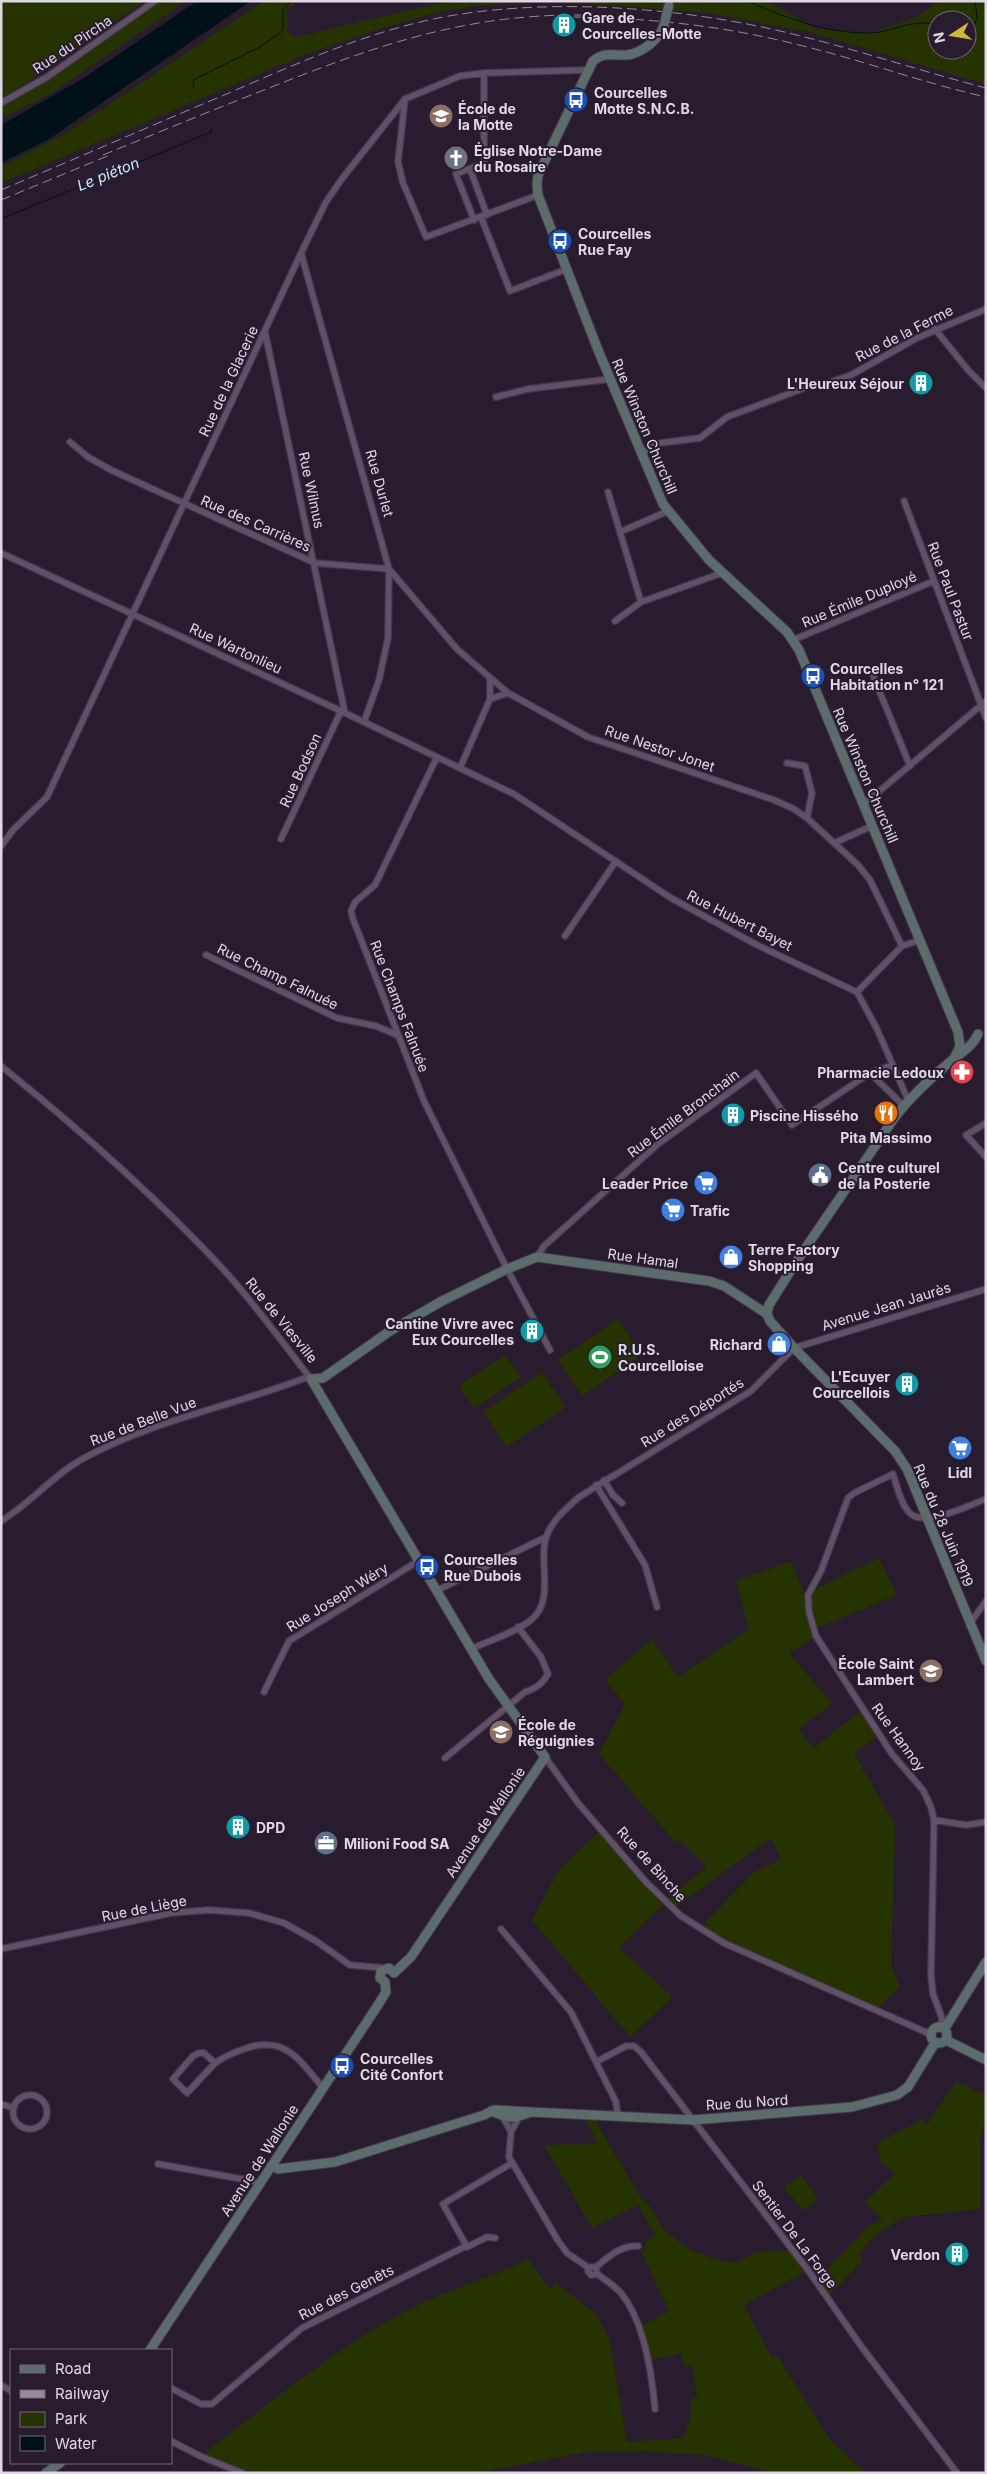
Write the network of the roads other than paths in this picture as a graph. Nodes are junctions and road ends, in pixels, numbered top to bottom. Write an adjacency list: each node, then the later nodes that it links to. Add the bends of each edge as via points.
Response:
1 (155, 1): 6 (street, Rue du Pircha, via 47,77)
2 (670, 3): 3 (street, Rue Winston Churchill, bridge, via 659,36 634,53 598,56)
3 (588, 70): 4 (street, Rue de la Glacerie); 8 (street, Rue Winston Churchill, via 538,175)
4 (484, 73): 5 (street, Rue de la Glacerie, via 460,76); 7 (street, via 484,163)
5 (405, 99): 10 (street, via 398,162 403,183 426,237); 11 (street, Rue de la Glacerie, via 331,195)
6 (1, 104)
7 (470, 169): 9 (street); 10 (street, via 456,174)
8 (538, 195): 9 (street); 12 (street, Rue Winston Churchill)
9 (484, 216): 10 (street); 12 (street, via 510,291)
10 (474, 220)
11 (301, 253): 15 (street, Rue de la Glacerie); 28 (street, Rue Durlet)
12 (567, 269): 16 (street, Rue Winston Churchill)
13 (986, 309): 14 (street, Rue de la Ferme)
14 (935, 329): 17 (street); 20 (street, Rue de la Ferme, via 844,377 807,386 727,417 700,438 660,443)
15 (264, 332): 23 (street, Rue de la Glacerie); 27 (street, Rue Wilmus)
16 (610, 379): 18 (street, via 528,389); 20 (street, Rue Winston Churchill)
17 (986, 388)
18 (496, 397)
19 (70, 442): 23 (street, Rue des Carrières, via 111,470)
20 (641, 453): 24 (street, Rue Winston Churchill)
21 (608, 492): 25 (street)
22 (904, 501): 30 (street, Rue Paul Pastur)
23 (184, 504): 27 (street, Rue des Carrières); 32 (street, Rue de la Glacerie)
24 (668, 511): 25 (street); 29 (street, Rue Winston Churchill)
25 (620, 532): 31 (street)
26 (1, 553): 32 (street, Rue Wartonlieu)
27 (315, 563): 28 (street, Rue des Carrières); 40 (street, Rue Wilmus)
28 (389, 569): 36 (street, via 457,649); 42 (street, Rue Durlet, via 388,638 379,680)
29 (722, 573): 31 (street); 34 (street, Rue Winston Churchill)
30 (934, 581): 34 (street, Rue Émile Duployé); 39 (street, Rue Paul Pastur)
31 (641, 602): 33 (street)
32 (132, 613): 40 (street, Rue Wartonlieu); 52 (street, Rue de la Glacerie, via 47,797)
33 (615, 621)
34 (793, 640): 47 (street, Rue Winston Churchill)
35 (872, 673): 45 (street)
36 (490, 678): 37 (street, Rue Nestor Jonet); 38 (street)
37 (508, 694): 38 (street); 48 (street, Rue Nestor Jonet, via 588,737 774,800)
38 (490, 699): 46 (street)
39 (984, 703): 41 (street, Rue Paul Pastur); 45 (street)
40 (343, 712): 42 (street, Rue Wartonlieu); 50 (street, Rue Bodson)
41 (986, 718)
42 (364, 722): 43 (street, Rue Wartonlieu)
43 (437, 757): 46 (street, Rue Wartonlieu); 60 (street, Rue Champs Falnuée, via 375,885 361,895 351,911)
44 (787, 763): 48 (street, via 805,766 812,793)
45 (910, 766): 47 (street)
46 (460, 768): 53 (street, Rue Hubert Bayet, via 514,794)
47 (863, 805): 49 (street, Rue Winston Churchill)
48 (807, 818): 51 (street, Rue Nestor Jonet)
49 (872, 826): 51 (street); 55 (street, Rue Winston Churchill)
50 (281, 839)
51 (834, 843): 56 (street, Rue Nestor Jonet, via 870,880)
52 (1, 846)
53 (616, 861): 54 (street); 58 (street, Rue Hubert Bayet, via 671,898 748,941)
54 (565, 936)
55 (920, 940): 56 (street); 61 (street, Rue Winston Churchill)
56 (902, 946): 58 (street)
57 (206, 956): 60 (street, Rue Champ Falnuée, via 341,1020 376,1026)
58 (857, 992): 62 (street)
59 (982, 1032): 61 (street, via 975,1040)
60 (397, 1035): 69 (street, Rue Champs Falnuée, via 424,1101)
61 (964, 1043): 65 (street, via 963,1054)
62 (892, 1065): 64 (street); 65 (street)
63 (1, 1066): 74 (street, Rue de Viesville, via 42,1099 183,1228 270,1324)
64 (870, 1073): 65 (street); 68 (street, Rue Émile Bronchain, via 792,1125 756,1073 658,1144 544,1246)
65 (906, 1103): 71 (street, via 796,1262 769,1305)
66 (986, 1122): 67 (street, via 966,1135)
67 (986, 1157)
68 (537, 1257): 69 (street, Rue Hamal); 71 (street, Rue Hamal, via 709,1281 724,1286)
69 (507, 1269): 73 (street); 74 (street, Rue Hamal, via 390,1331 323,1378)
70 (986, 1289): 72 (street, Avenue Jean Jaurès)
71 (767, 1314): 72 (street, Rue du 28 Juin 1919)
72 (794, 1348): 75 (street, Rue des Déportés, via 751,1391); 79 (street, Rue du 28 Juin 1919, via 895,1451 912,1479)
73 (550, 1350)
74 (311, 1378): 80 (street, Rue de Belle Vue, via 189,1415 89,1456 54,1478); 82 (street, Rue de Viesville)
75 (604, 1480): 76 (street, Rue des Déportés); 78 (street)
76 (596, 1486): 81 (street, Rue des Déportés, via 564,1510); 85 (street, via 645,1565)
77 (986, 1499): 79 (street)
78 (622, 1503)
79 (928, 1518): 86 (street, Rue du 28 Juin 1919); 94 (street, Rue Hannoy, via 913,1516 907,1511 893,1474 854,1493 848,1498 821,1571 808,1595 816,1636 892,1754 923,1790 932,1807)
80 (1, 1521)
81 (546, 1537): 83 (street); 87 (street, via 544,1594 539,1611 531,1621)
82 (420, 1560): 83 (street, Rue de Viesville); 90 (street, Rue Joseph Wéry, via 289,1641)
83 (438, 1590): 88 (street, Rue de Viesville)
84 (985, 1604): 86 (street)
85 (657, 1607)
86 (970, 1623): 89 (street, Rue du 28 Juin 1919)
87 (518, 1628): 88 (street); 91 (street, via 541,1657 548,1674 535,1689 525,1692)
88 (471, 1649): 91 (street, Rue de Binche)
89 (986, 1661)
90 (264, 1692)
91 (508, 1706): 92 (street, Rue de Binche); 93 (street)
92 (545, 1757): 99 (street, Avenue de Wallonie, via 411,1957); 102 (street, Rue de Binche, via 578,1803 646,1882 705,1933)
93 (445, 1758)
94 (934, 1820): 95 (street, via 966,1826); 101 (street, Rue Hannoy, via 931,1975)
95 (986, 1822)
96 (501, 1929): 105 (street, via 572,2012)
97 (1, 1950): 100 (street, Rue de Liège, via 170,1913 209,1910 249,1913 284,1923 316,1940 350,1965 370,1967)
98 (986, 1962): 101 (street)
99 (394, 1973): 100 (street, via 391,1969); 100 (street, Avenue de Wallonie, via 391,1981)
100 (383, 1975): 107 (street, Avenue de Wallonie, via 386,1992)
101 (943, 2027): 102 (street, via 936,2027); 103 (street, via 947,2033)
102 (932, 2039): 103 (street); 112 (street, Rue du Nord, via 920,2071 897,2096 852,2107)
103 (946, 2040): 104 (street)
104 (986, 2060)
105 (596, 2062): 111 (street, via 616,2102); 112 (street, Sentier De La Forge, via 626,2046 634,2046)
106 (214, 2063): 106 (street, via 199,2053 173,2079 187,2093); 107 (street, via 254,2046 277,2045 300,2060)
107 (323, 2088): 116 (street, Avenue de Wallonie)
108 (1, 2104): 109 (street)
109 (14, 2108): 109 (street, via 15,2119 27,2128 38,2126 45,2118 46,2107 36,2096 22,2097)
110 (511, 2114): 111 (street, Rue du Nord, via 531,2112); 113 (street); 113 (street); 116 (street, via 491,2111 335,2162 278,2170)
111 (618, 2117): 112 (street, Rue du Nord)
112 (693, 2120): 129 (street, Sentier De La Forge)
113 (511, 2132): 114 (street, via 509,2157)
114 (512, 2163): 119 (street, via 443,2204); 121 (street, via 567,2252)
115 (158, 2164): 117 (street, via 253,2181)
116 (272, 2165): 117 (street, Avenue de Wallonie)
117 (260, 2185): 122 (street, Avenue de Wallonie)
118 (495, 2238): 119 (street, Rue des Genêts, via 487,2237)
119 (466, 2246): 123 (street, Rue des Genêts, via 302,2328 212,2404 201,2404)
120 (638, 2246): 121 (street, via 631,2245 612,2254)
121 (593, 2268): 124 (street, via 588,2271 591,2275 597,2274 621,2292 638,2327 647,2352)
122 (151, 2349)
123 (172, 2389)
124 (655, 2409)
125 (172, 2442): 128 (street)
126 (59, 2464): 127 (street)
127 (46, 2473)
128 (242, 2473)
129 (957, 2473)

